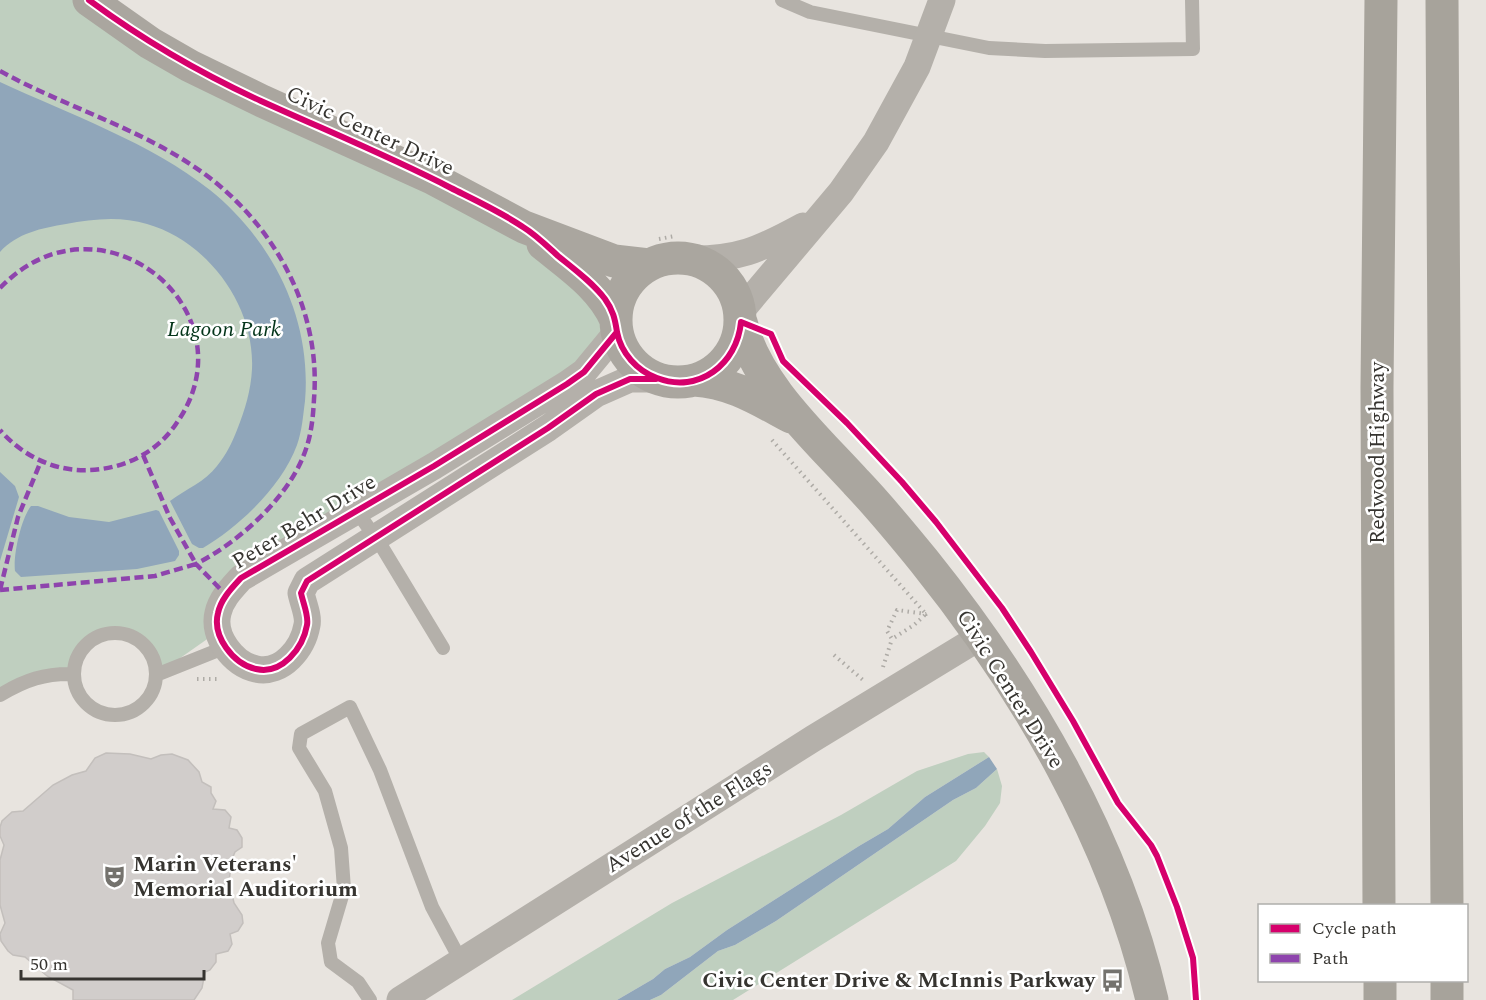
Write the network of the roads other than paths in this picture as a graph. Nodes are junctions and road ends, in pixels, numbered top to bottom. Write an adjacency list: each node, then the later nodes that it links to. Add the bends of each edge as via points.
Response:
1 (89, 0): 9 (street, Civic Center Drive, via 190,66 422,173)
2 (782, 0): 7 (lane, via 810,12)
3 (942, 0): 7 (street)
4 (1192, 0): 7 (lane, via 1193,49 1027,51)
5 (1381, 0): 25 (highway, Redwood Highway, via 1377,377)
6 (1442, 0): 26 (highway)
7 (930, 37): 8 (street, via 876,142 854,176)
8 (817, 219): 10 (street, via 742,255); 12 (street)
9 (524, 227): 11 (street, Civic Center Drive, via 614,261); 13 (street, Civic Center Drive, via 596,289 611,308)
10 (687, 259): 11 (street, via 674,258); 12 (street, via 721,274 736,296)
11 (649, 265): 13 (street, via 622,293)
12 (741, 317): 15 (street, via 740,334 728,358 707,376); 16 (street, Civic Center Drive, via 744,336 756,361)
13 (617, 326): 14 (street, via 627,356); 17 (street, Peter Behr Drive, via 584,372 567,384)
14 (658, 379): 15 (street); 18 (street, via 630,379 596,394)
15 (694, 380): 16 (street, Civic Center Drive, via 736,388)
16 (798, 421): 19 (street, Civic Center Drive, via 891,520)
17 (356, 510): 18 (lane); 20 (street, Peter Behr Drive, via 241,578 226,595 217,614)
18 (376, 538): 20 (street, via 307,581 301,594 308,623 301,644 286,661 258,670 240,661); 21 (lane)
19 (980, 637): 27 (street, Avenue of the Flags); 32 (street, Civic Center Drive, via 1041,731 1100,844 1134,935)
20 (226, 647): 23 (lane)
21 (443, 648)
22 (74, 674): 23 (lane, via 86,703 115,715 144,704); 23 (lane, via 87,645 105,634 116,633 145,645); 24 (lane, via 34,678)
23 (156, 675)
24 (0, 695)
25 (1379, 904)
26 (1447, 904)
27 (461, 961): 30 (lane, via 432,907 380,770 350,707 301,734 298,748 325,791 341,849 344,889 328,943 331,962 358,982); 31 (street, Avenue of the Flags)
28 (1380, 982): 33 (highway)
29 (1447, 982): 34 (highway)
30 (370, 1000)
31 (400, 1000)
32 (1152, 1000)
33 (1380, 1000)
34 (1447, 1000)

